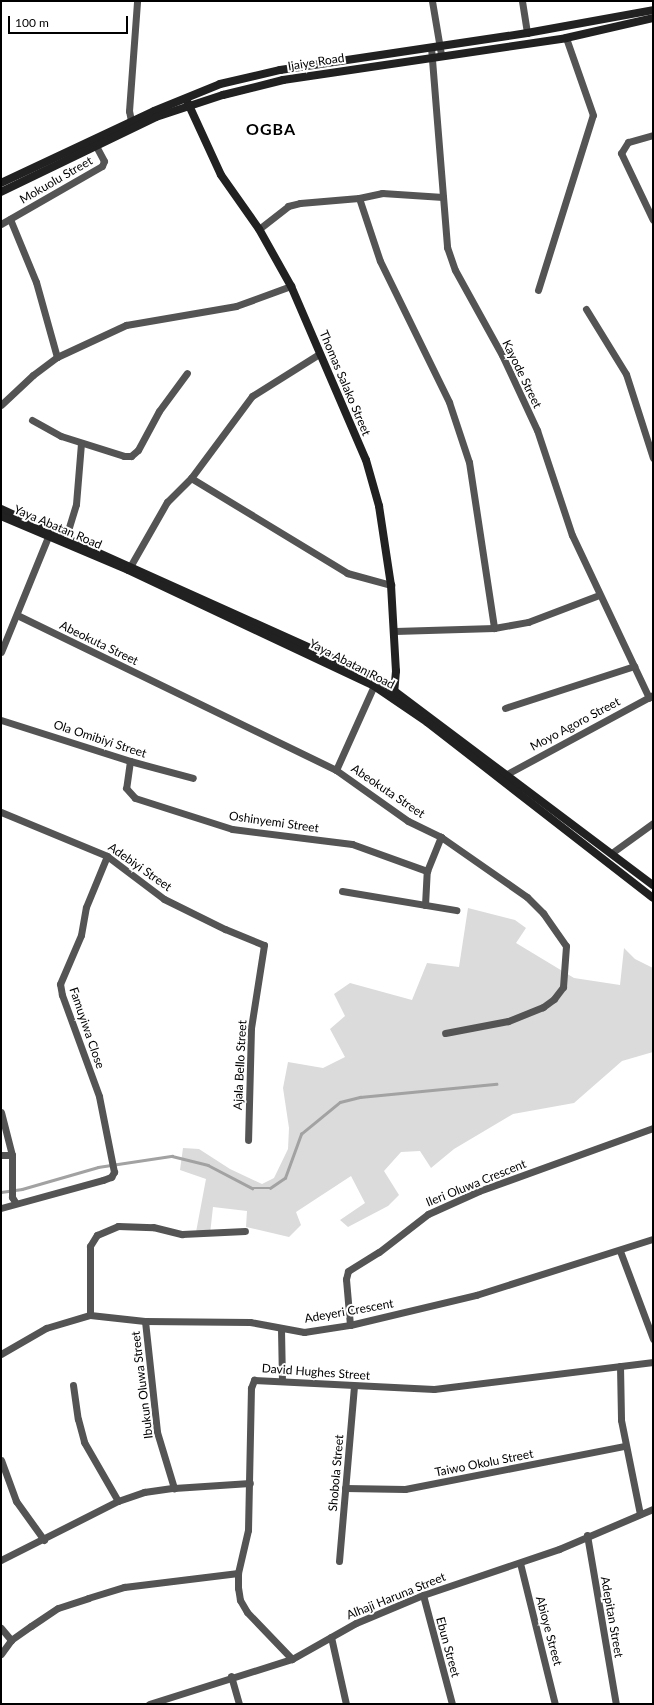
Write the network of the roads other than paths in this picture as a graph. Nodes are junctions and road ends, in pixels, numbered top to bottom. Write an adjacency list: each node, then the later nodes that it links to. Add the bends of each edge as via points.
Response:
1 (137, 1): 10 (street, via 131,55 129,112)
2 (432, 1): 8 (street, Kayode Street)
3 (522, 1): 6 (street)
4 (653, 10): 6 (main road, Ijaiye Road)
5 (653, 18): 7 (main road, Ijaiye Road)
6 (527, 34): 8 (main road, Ijaiye Road)
7 (566, 38): 8 (main road, Ijaiye Road); 22 (street, via 593,110 592,121)
8 (436, 51): 9 (main road, Ijaiye Road); 15 (street, Kayode Street)
9 (187, 101): 10 (main road, Ijaiye Road); 20 (main road, Thomas Salako Street, via 220,175)
10 (132, 125): 12 (main road, Ijaiye Road); 13 (main road, Ijaiye Road)
11 (653, 136): 18 (street, via 628,142 621,153)
12 (96, 146): 14 (main road, Ijaiye Road); 17 (street, Mokuolu Street, via 104,162 102,166)
13 (1, 183)
14 (1, 192)
15 (443, 197): 16 (street, via 399,192); 38 (street, Kayode Street, via 447,247 455,270 502,355 537,430 572,535)
16 (359, 198): 20 (street, via 288,206); 40 (street, via 380,261 449,402 469,462)
17 (10, 219): 19 (street, Mokuolu Street); 25 (street, via 36,282)
18 (653, 220)
19 (1, 224)
20 (259, 229): 21 (main road, Thomas Salako Street)
21 (291, 286): 24 (main road, Thomas Salako Street); 25 (street, via 236,306 126,325)
22 (538, 290)
23 (586, 309): 30 (street, via 626,374)
24 (319, 354): 31 (street, via 252,396); 37 (main road, Thomas Salako Street, via 366,460 379,506)
25 (58, 357): 27 (street, via 32,374)
26 (187, 373): 29 (street, via 159,411 138,450 131,456)
27 (1, 405)
28 (32, 420): 29 (street, via 61,436)
29 (81, 443): 35 (street, via 76,504)
30 (653, 458)
31 (190, 478): 36 (street, via 167,502); 37 (street, via 348,573)
32 (1, 508): 34 (main road, Yaya Abatan Road)
33 (1, 516): 34 (main road, Yaya Abatan Road)
34 (50, 534): 35 (main road, Yaya Abatan Road); 39 (street); 44 (main road, Yaya Abatan Road)
35 (66, 537): 36 (main road, Yaya Abatan Road)
36 (131, 565): 44 (main road, Yaya Abatan Road)
37 (391, 585): 41 (main road, Thomas Salako Street)
38 (599, 595): 40 (street, via 528,622); 43 (street, Kayode Street)
39 (17, 615): 42 (street); 50 (street, Abeokuta Street)
40 (494, 628): 41 (street)
41 (395, 631): 45 (main road, Thomas Salako Street)
42 (1, 652)
43 (634, 666): 46 (street, Kayode Street); 47 (street)
44 (376, 682): 45 (main road, Yaya Abatan Road); 50 (street)
45 (393, 693): 51 (main road, Yaya Abatan Road); 61 (main road, Yaya Abatan Road)
46 (651, 696): 51 (street, Moyo Agoro Street)
47 (505, 708)
48 (1, 720): 49 (street, Ola Omibiyi Street)
49 (130, 761): 52 (street, Ola Omibiyi Street); 58 (street, Oshinyemi Street, via 126,788 135,798 232,829 352,844)
50 (336, 770): 55 (street, Abeokuta Street, via 408,821)
51 (507, 774): 56 (main road, Yaya Abatan Road, via 550,809)
52 (193, 778)
53 (1, 812): 57 (street, Adebiyi Street)
54 (653, 823): 56 (street)
55 (441, 837): 58 (street); 65 (street, Abeokuta Street, via 527,897 543,913 566,946 564,987 543,1007 508,1021)
56 (613, 852): 59 (main road, Yaya Abatan Road)
57 (106, 856): 64 (street, Adebiyi Street, via 164,898 225,929); 71 (street, Famuyiwa Close, via 86,907 81,935 60,984 62,996 99,1096 113,1167 111,1177)
58 (427, 871): 62 (street)
59 (653, 885)
60 (342, 891): 62 (street)
61 (653, 898)
62 (425, 905): 63 (street)
63 (456, 910)
64 (264, 945): 68 (street, Ajala Bello Street, via 251,1028)
65 (445, 1033)
66 (1, 1112): 70 (street)
67 (653, 1128): 78 (street, Ileri Oluwa Crescent, via 479,1191 428,1214 379,1252 348,1271 346,1279)
68 (248, 1140)
69 (1, 1155): 70 (street)
70 (12, 1155): 71 (street)
71 (14, 1200): 72 (street)
72 (1, 1208)
73 (245, 1231): 76 (street, via 182,1234 153,1227 118,1226 97,1235 90,1246)
74 (653, 1239): 75 (street, Adeyeri Crescent)
75 (620, 1251): 78 (street, Adeyeri Crescent, via 476,1295); 80 (street)
76 (90, 1315): 77 (street, Adeyeri Crescent); 81 (street, Adeyeri Crescent, via 46,1328)
77 (145, 1321): 79 (street, Adeyeri Crescent, via 250,1322); 90 (street, Ibukun Oluwa Street, via 157,1432)
78 (350, 1325): 79 (street, Adeyeri Crescent, via 304,1332)
79 (281, 1329): 84 (street)
80 (653, 1339)
81 (1, 1354)
82 (653, 1362): 83 (street, David Hughes Street)
83 (620, 1366): 86 (street, David Hughes Street, via 434,1390); 87 (street, via 620,1402)
84 (282, 1380): 86 (street, David Hughes Street); 89 (street, David Hughes Street, via 256,1378 252,1382)
85 (73, 1385): 92 (street, via 84,1442)
86 (354, 1386): 91 (street, Shobola Street)
87 (625, 1446): 91 (street, Taiwo Okolu Street, via 405,1489); 94 (street)
88 (1, 1460): 96 (street, via 16,1501)
89 (250, 1483): 90 (street); 100 (street, David Hughes Street, via 248,1530)
90 (174, 1488): 92 (street, via 144,1492)
91 (345, 1488): 98 (street, Shobola Street)
92 (118, 1501): 96 (street)
93 (653, 1509): 94 (street, Alhaji Haruna Street)
94 (640, 1514): 95 (street, Alhaji Haruna Street)
95 (587, 1535): 99 (street, Alhaji Haruna Street); 113 (street, Adepitan Street)
96 (44, 1540): 97 (street)
97 (1, 1560)
98 (339, 1561)
99 (520, 1563): 101 (street, Alhaji Haruna Street); 112 (street, Abioye Street)
100 (238, 1573): 104 (street, via 124,1587 58,1608); 106 (street, David Hughes Street, via 240,1600 247,1612)
101 (423, 1595): 103 (street, Alhaji Haruna Street, via 356,1623); 111 (street, Ebun Street)
102 (1, 1628): 104 (street)
103 (331, 1637): 106 (street, Alhaji Haruna Street); 110 (street)
104 (11, 1640): 105 (street)
105 (1, 1654)
106 (292, 1659): 107 (street, Alhaji Haruna Street)
107 (231, 1676): 108 (street, Alhaji Haruna Street); 109 (street)
108 (149, 1704)
109 (239, 1704)
110 (346, 1704)
111 (452, 1704)
112 (555, 1704)
113 (616, 1704)

